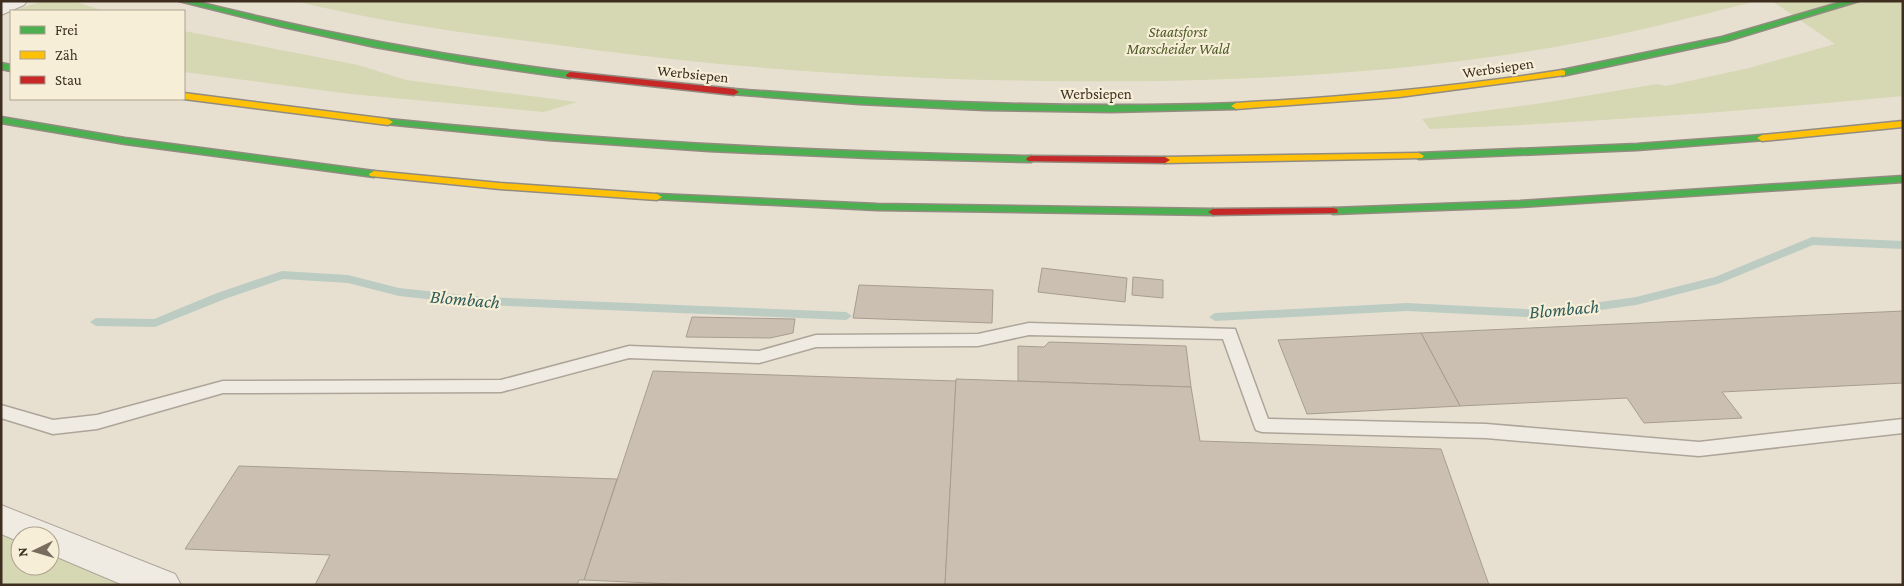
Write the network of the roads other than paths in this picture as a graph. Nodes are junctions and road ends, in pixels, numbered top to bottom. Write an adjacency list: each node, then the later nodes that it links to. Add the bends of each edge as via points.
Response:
1 (17, 1): 4 (street)
2 (183, 1): 3 (main road, Werbsiepen, via 330,37 488,65 723,92 944,106 1135,109 1365,99 1555,76 1727,40)
3 (1855, 1)
4 (1, 9)
5 (185, 96): 7 (main road, via 387,122 601,142 898,157 1089,161 1322,160 1486,155 1635,147)
6 (1, 120): 8 (main road, via 214,156 425,179 689,200 896,208 1095,212 1346,210 1518,204)
7 (1903, 124)
8 (1903, 178)
9 (1, 411): 10 (lane, via 53,427 97,422 223,387 501,386 629,352 760,357 816,341 978,340 1029,329 1229,333 1262,425 1486,431 1699,449)
10 (1903, 426)
11 (1, 519): 12 (street)
12 (18, 526)
13 (60, 543): 14 (street)
14 (163, 585)

